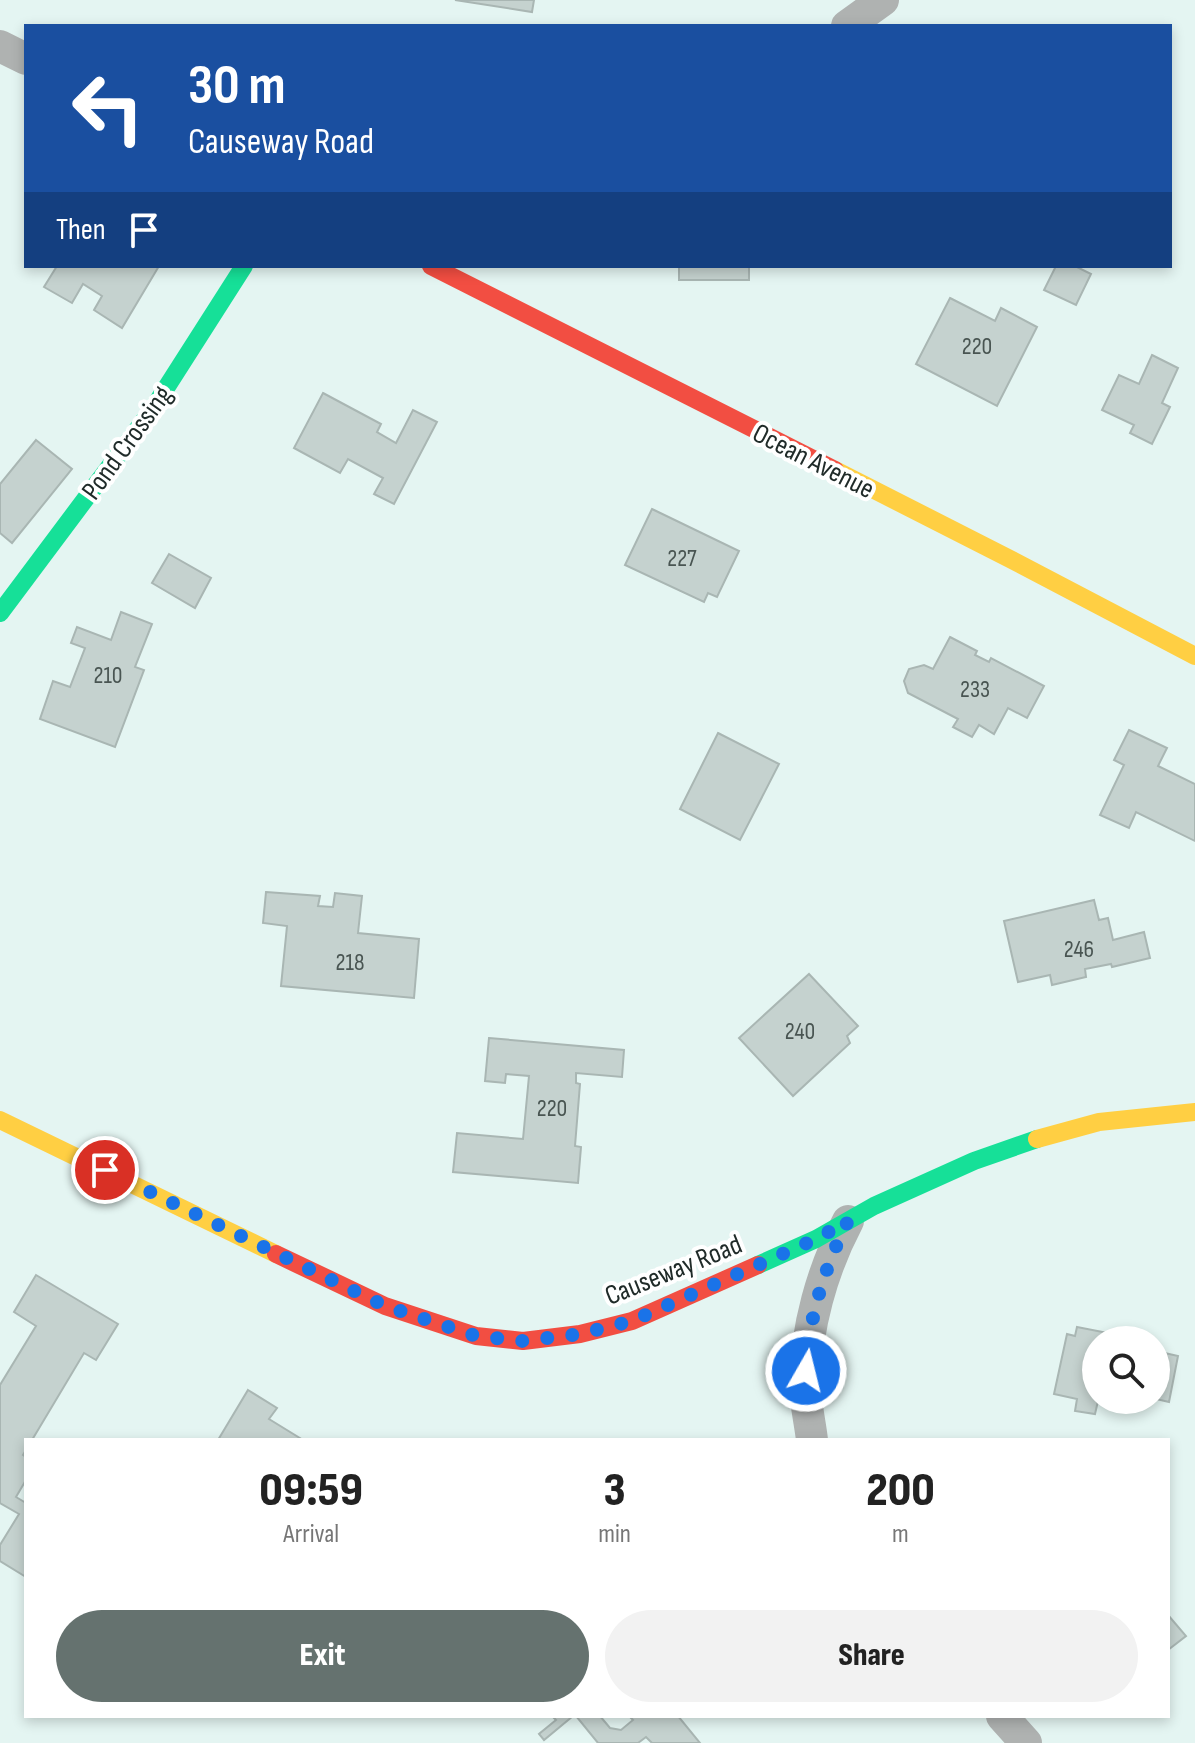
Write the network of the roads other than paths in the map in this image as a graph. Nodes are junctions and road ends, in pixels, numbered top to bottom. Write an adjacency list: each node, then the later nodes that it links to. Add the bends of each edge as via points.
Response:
1 (883, 0): 2 (street)
2 (850, 24)
3 (0, 46): 4 (street)
4 (24, 58)
5 (243, 268): 7 (street, Pond Crossing, via 152,410)
6 (435, 268): 8 (street, Ocean Avenue)
7 (0, 613)
8 (1195, 656)
9 (1195, 1112): 11 (street, Causeway Road, via 1099,1122 1048,1135 974,1161)
10 (0, 1120): 11 (street, Causeway Road, via 385,1306 492,1338 523,1341 632,1321)
11 (848, 1221): 12 (street, via 819,1292 806,1353)
12 (812, 1438)
13 (1004, 1718): 14 (street)
14 (1026, 1743)

